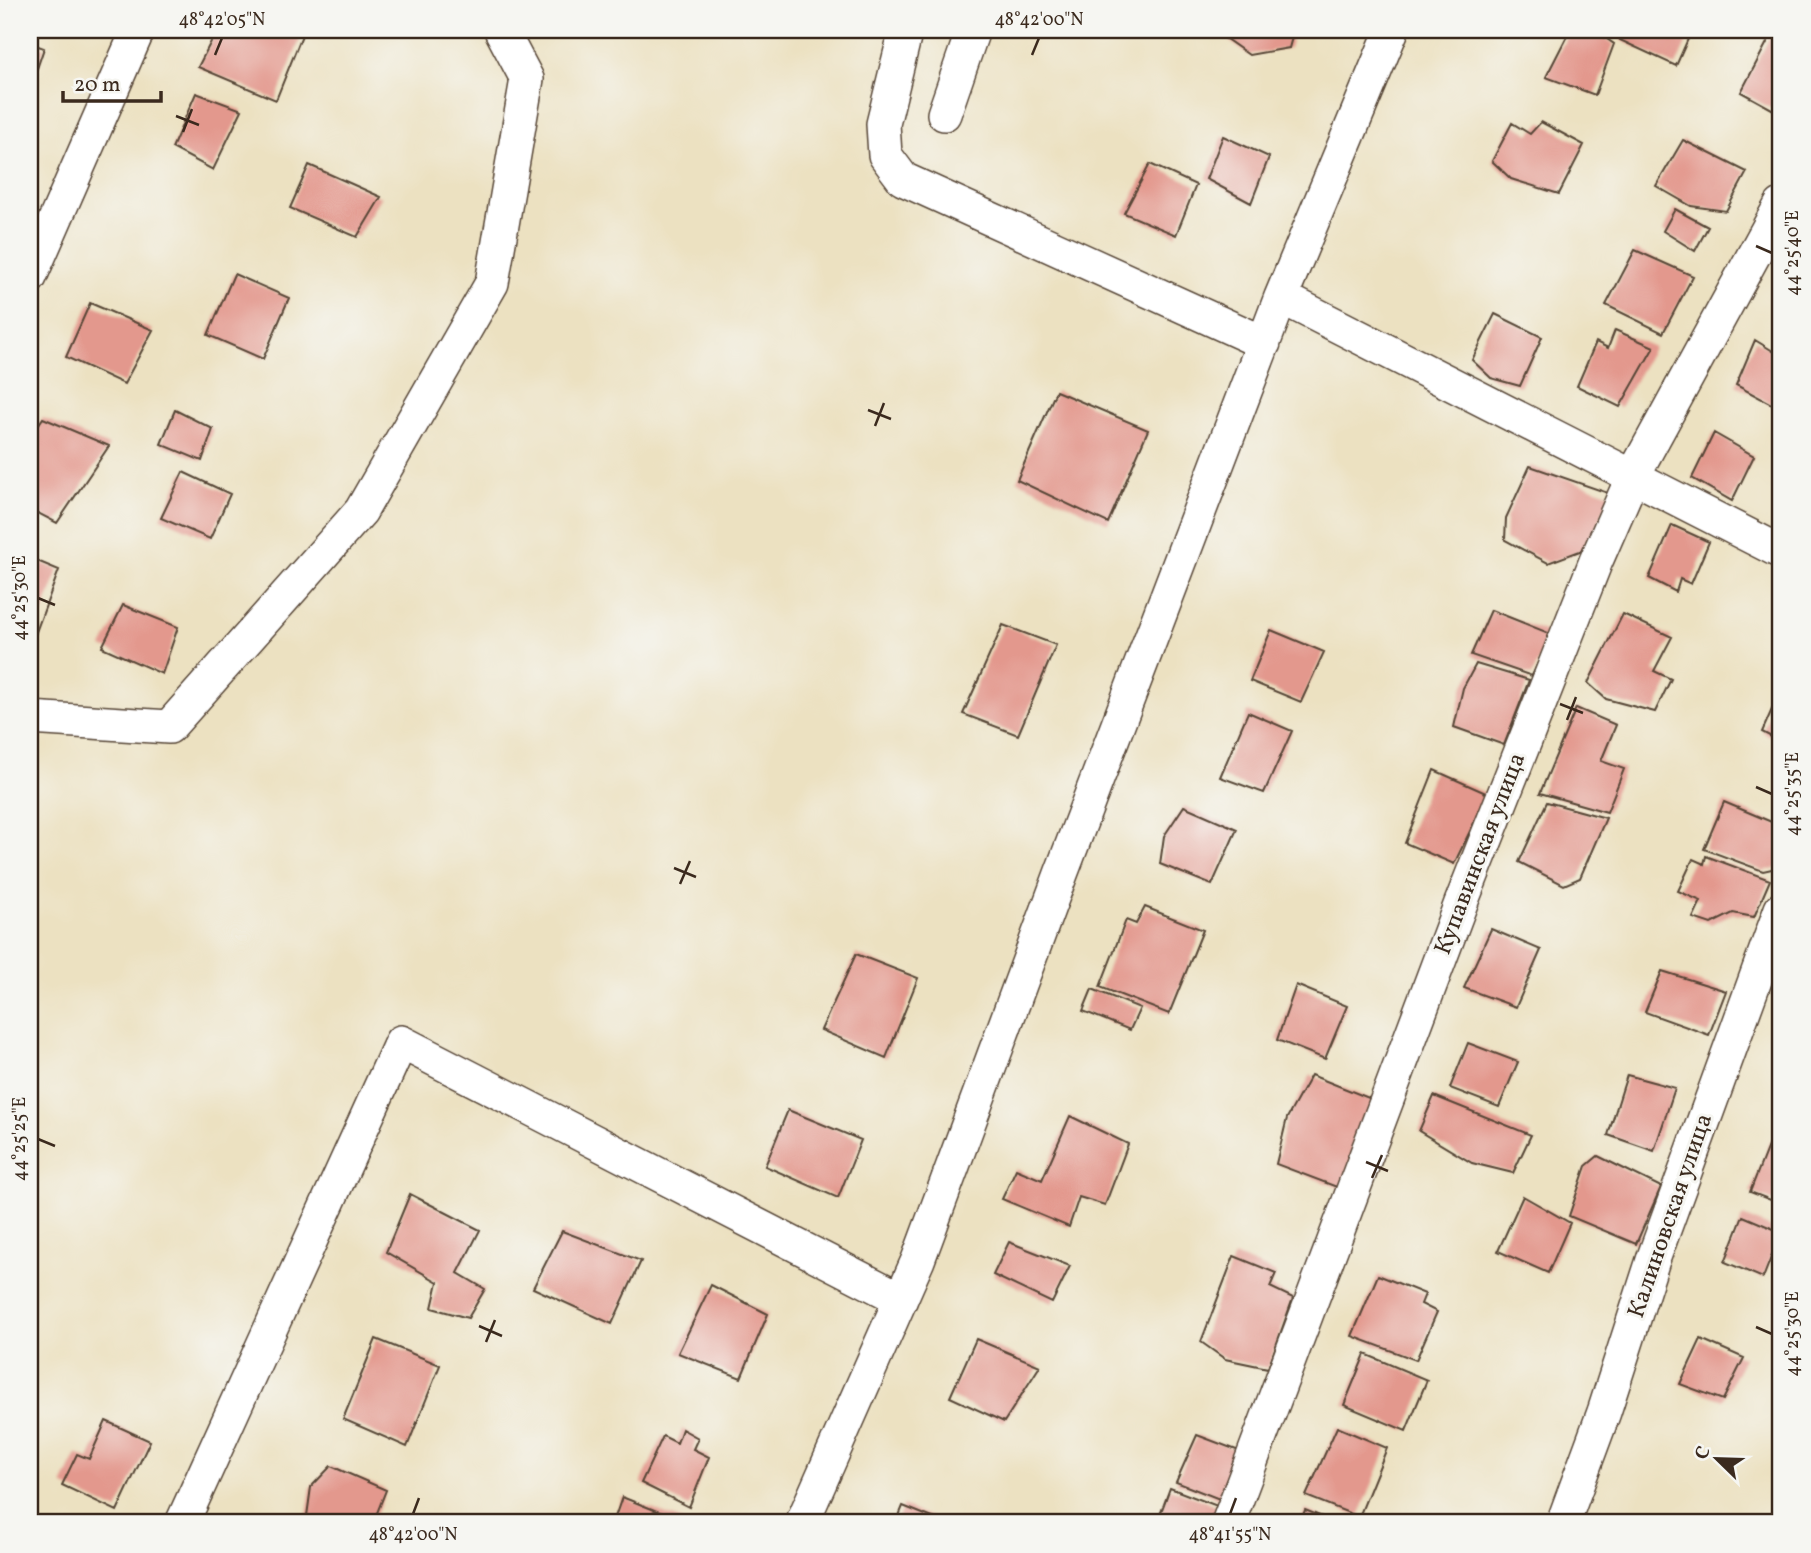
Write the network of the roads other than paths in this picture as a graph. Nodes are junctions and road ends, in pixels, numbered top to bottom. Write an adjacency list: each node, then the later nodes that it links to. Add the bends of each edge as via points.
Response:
1 (138, 30): 8 (street)
2 (500, 30): 13 (street, via 527,79 492,283 361,512 169,727)
3 (906, 30): 10 (street, via 883,124 885,155 903,180)
4 (972, 30): 6 (street)
5 (1392, 30): 9 (street)
6 (944, 114)
7 (1781, 205): 11 (street, Купавинская улица)
8 (30, 276)
9 (1281, 297): 10 (street); 11 (street)
10 (1264, 343): 15 (street)
11 (1633, 476): 12 (street); 18 (street, Купавинская улица, via 1461,903)
12 (1781, 552)
13 (30, 718)
14 (1781, 909): 19 (street, Калиновская улица)
15 (901, 1298): 16 (street, via 401,1042); 17 (street)
16 (181, 1523)
17 (802, 1523)
18 (1228, 1523)
19 (1563, 1523)

